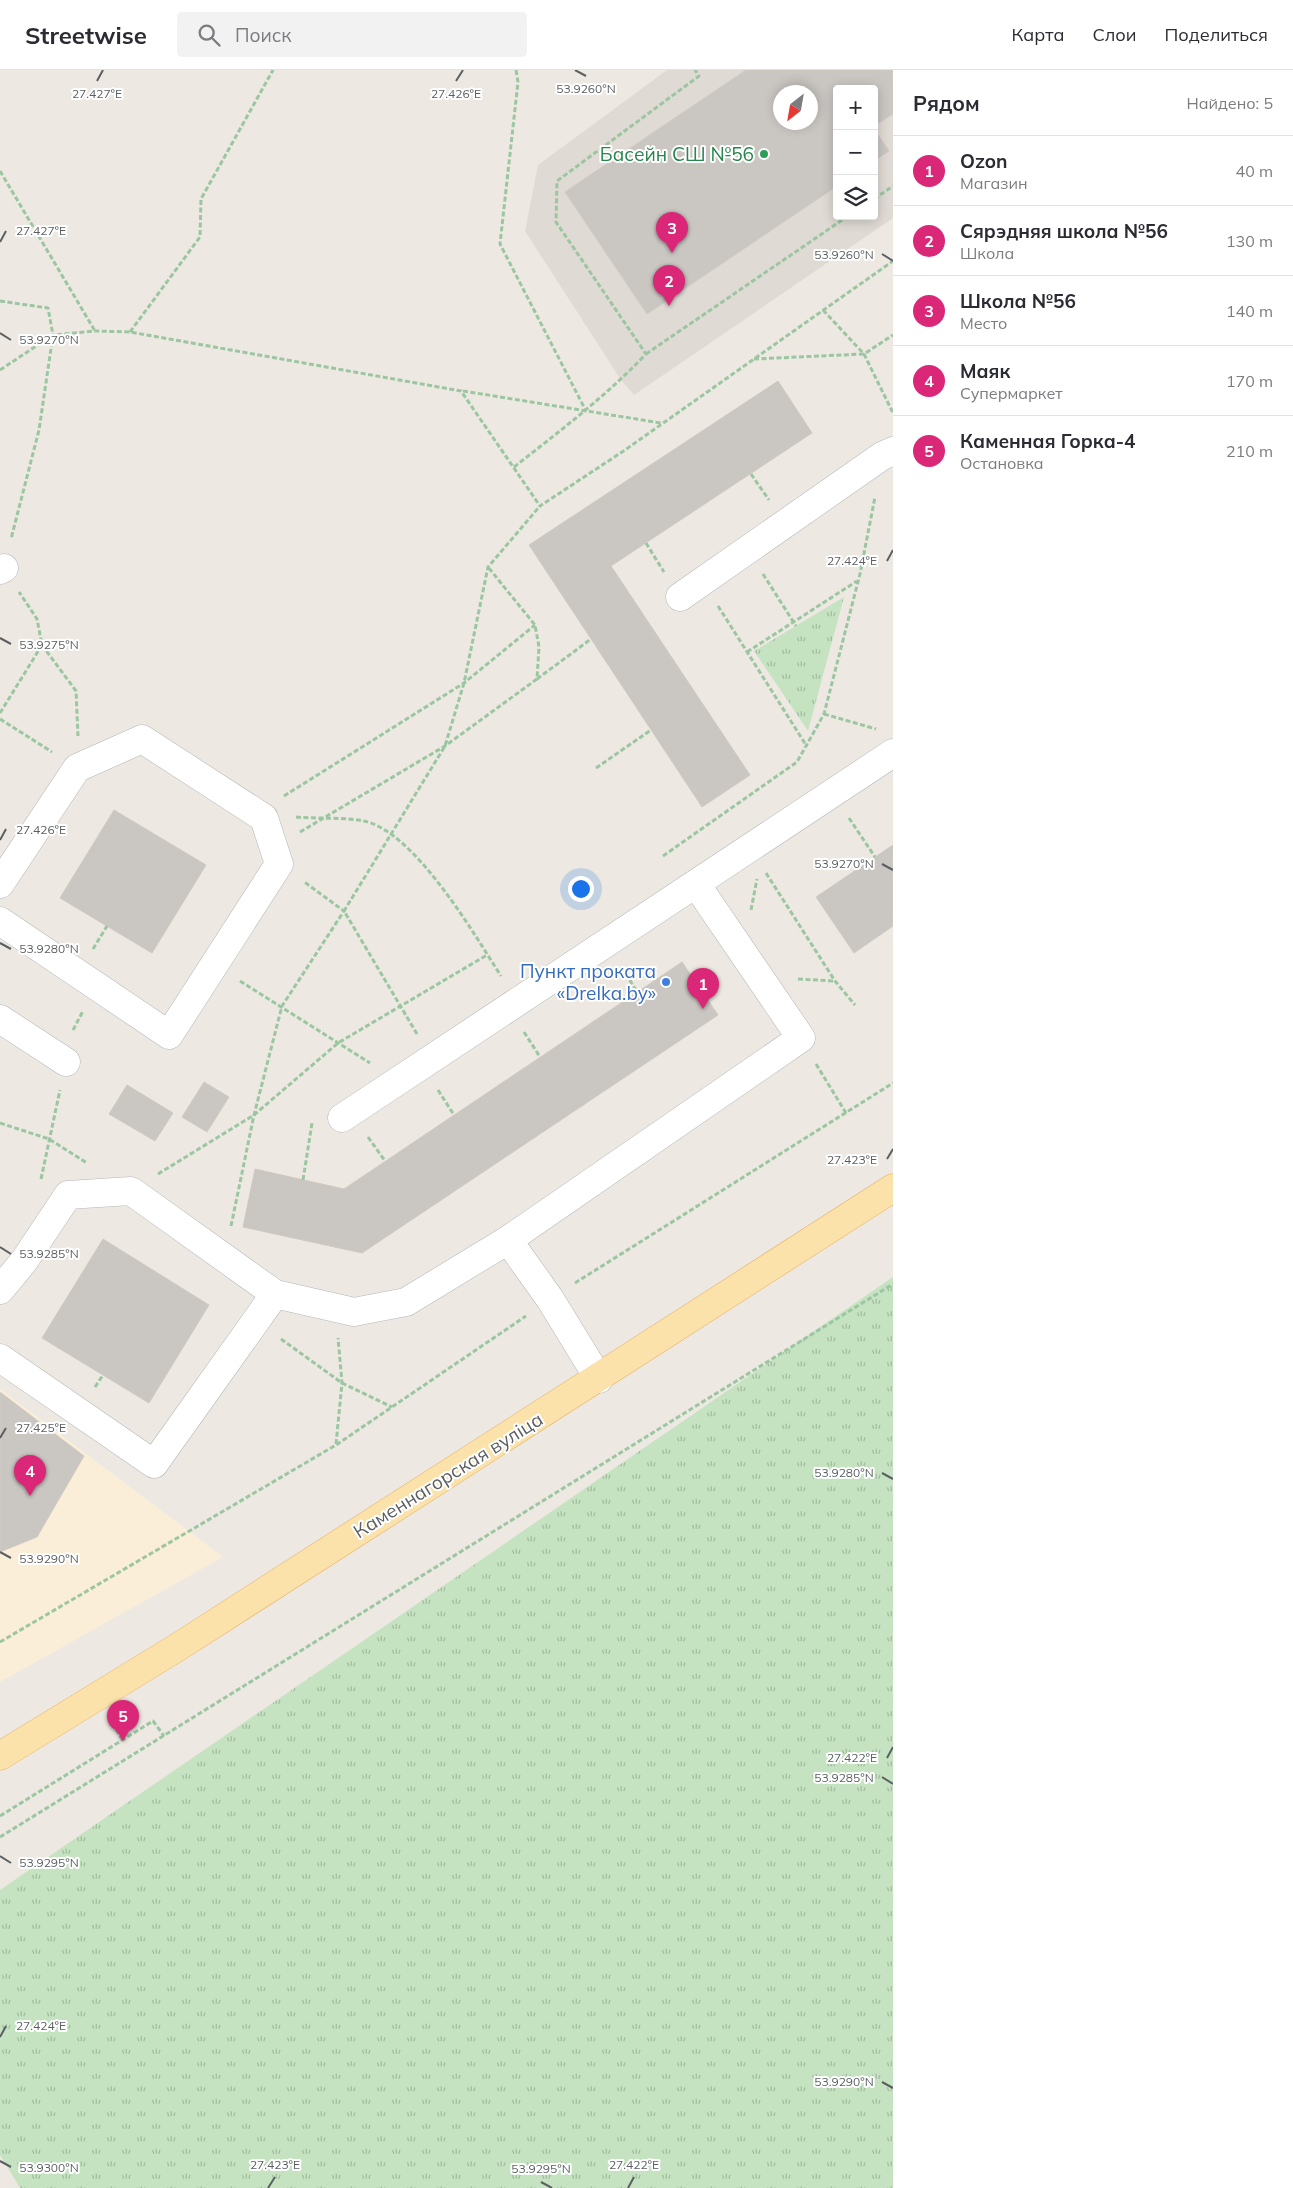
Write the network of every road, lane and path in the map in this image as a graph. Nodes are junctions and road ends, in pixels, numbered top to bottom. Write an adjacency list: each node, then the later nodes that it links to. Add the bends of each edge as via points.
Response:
1 (273, 70): 12 (path, via 200,199 200,237)
2 (516, 70): 20 (path, via 518,82 500,244)
3 (695, 70): 15 (path, via 699,76 557,181 556,222)
4 (0, 171): 11 (path)
5 (893, 186): 6 (path)
6 (878, 196)
7 (842, 220): 15 (path)
8 (893, 261): 10 (path)
9 (0, 302): 13 (path, via 48,308)
10 (823, 310): 16 (path); 17 (path)
11 (95, 331): 12 (path); 13 (path)
12 (130, 332): 19 (path)
13 (53, 335): 18 (path); 28 (path, via 40,430)
14 (893, 335): 16 (path)
15 (646, 354): 20 (path)
16 (864, 354): 17 (path); 21 (path)
17 (754, 358): 22 (path)
18 (0, 370)
19 (462, 391): 20 (path); 24 (path)
20 (586, 411): 22 (path); 24 (path)
21 (893, 413)
22 (662, 424): 25 (path)
23 (888, 454): 26 (lane); 29 (path)
24 (514, 467): 25 (path)
25 (540, 506): 27 (path)
26 (748, 551): 30 (lane); 32 (path)
27 (488, 567): 33 (path); 38 (path)
28 (2, 569): 35 (path, via 37,619)
29 (858, 580): 32 (path); 40 (path)
30 (703, 582): 31 (lane); 36 (path)
31 (680, 597)
32 (795, 624): 36 (path)
33 (535, 625): 37 (path, via 539,647); 38 (path)
34 (591, 640): 37 (path)
35 (42, 645): 39 (path); 46 (path, via 76,691)
36 (746, 652): 44 (path)
37 (537, 679): 45 (path)
38 (464, 683): 45 (path); 49 (path)
39 (0, 713)
40 (824, 714): 43 (path); 44 (path)
41 (0, 718): 46 (path)
42 (651, 730): 47 (path)
43 (889, 742): 48 (lane)
44 (806, 745): 53 (path, via 797,762)
45 (445, 746): 50 (path); 51 (path)
46 (77, 768): 49 (lane, via 142,739); 56 (lane)
47 (596, 768)
48 (832, 794): 54 (path); 57 (lane)
49 (258, 813): 50 (path); 52 (lane, via 264,818)
50 (319, 819): 51 (path, via 365,822); 52 (path)
51 (392, 835): 58 (path); 60 (path, via 437,880)
52 (277, 856): 58 (path); 61 (lane)
53 (663, 856)
54 (875, 857)
55 (766, 872): 64 (path, via 835,981)
56 (0, 884)
57 (696, 884): 63 (lane); 68 (lane)
58 (344, 911): 65 (path); 66 (path)
59 (0, 921): 62 (lane)
60 (487, 954): 63 (path); 66 (path)
61 (214, 965): 62 (lane, via 169,1035); 65 (path)
62 (97, 987): 71 (path, via 72,1031)
63 (517, 1002): 70 (lane)
64 (855, 1005)
65 (282, 1006): 69 (path); 75 (path)
66 (401, 1006): 69 (path); 70 (path)
67 (0, 1019): 71 (lane)
68 (801, 1038): 74 (path); 85 (lane)
69 (338, 1043): 72 (path); 75 (path)
70 (431, 1059): 72 (lane)
71 (66, 1062): 79 (path)
72 (399, 1080): 77 (lane)
73 (893, 1083): 74 (path)
74 (846, 1113): 90 (path)
75 (254, 1115): 84 (path); 86 (path)
76 (313, 1117): 81 (path)
77 (342, 1118)
78 (0, 1123): 79 (path)
79 (49, 1139): 80 (path); 82 (path)
80 (90, 1165)
81 (304, 1180)
82 (40, 1186)
83 (893, 1188): 94 (main road, Каменнагорская вуліца)
84 (131, 1191): 86 (lane); 88 (lane, via 68,1195 24,1261)
85 (508, 1240): 90 (lane); 91 (lane, via 406,1302)
86 (225, 1259): 89 (lane)
87 (893, 1284): 99 (path)
88 (0, 1290)
89 (276, 1294): 91 (lane); 92 (lane)
90 (550, 1299): 94 (lane); 96 (path)
91 (354, 1312): 95 (path, via 338,1334)
92 (256, 1321): 93 (lane, via 154,1464); 95 (path)
93 (0, 1358)
94 (599, 1379): 100 (main road, Каменнагорская вуліца, via 178,1647)
95 (342, 1383): 96 (path); 97 (path)
96 (393, 1408): 97 (path)
97 (336, 1445): 98 (path)
98 (0, 1642)
99 (164, 1736): 101 (path, via 154,1721); 102 (path)
100 (0, 1756)
101 (0, 1816)
102 (0, 1837)

